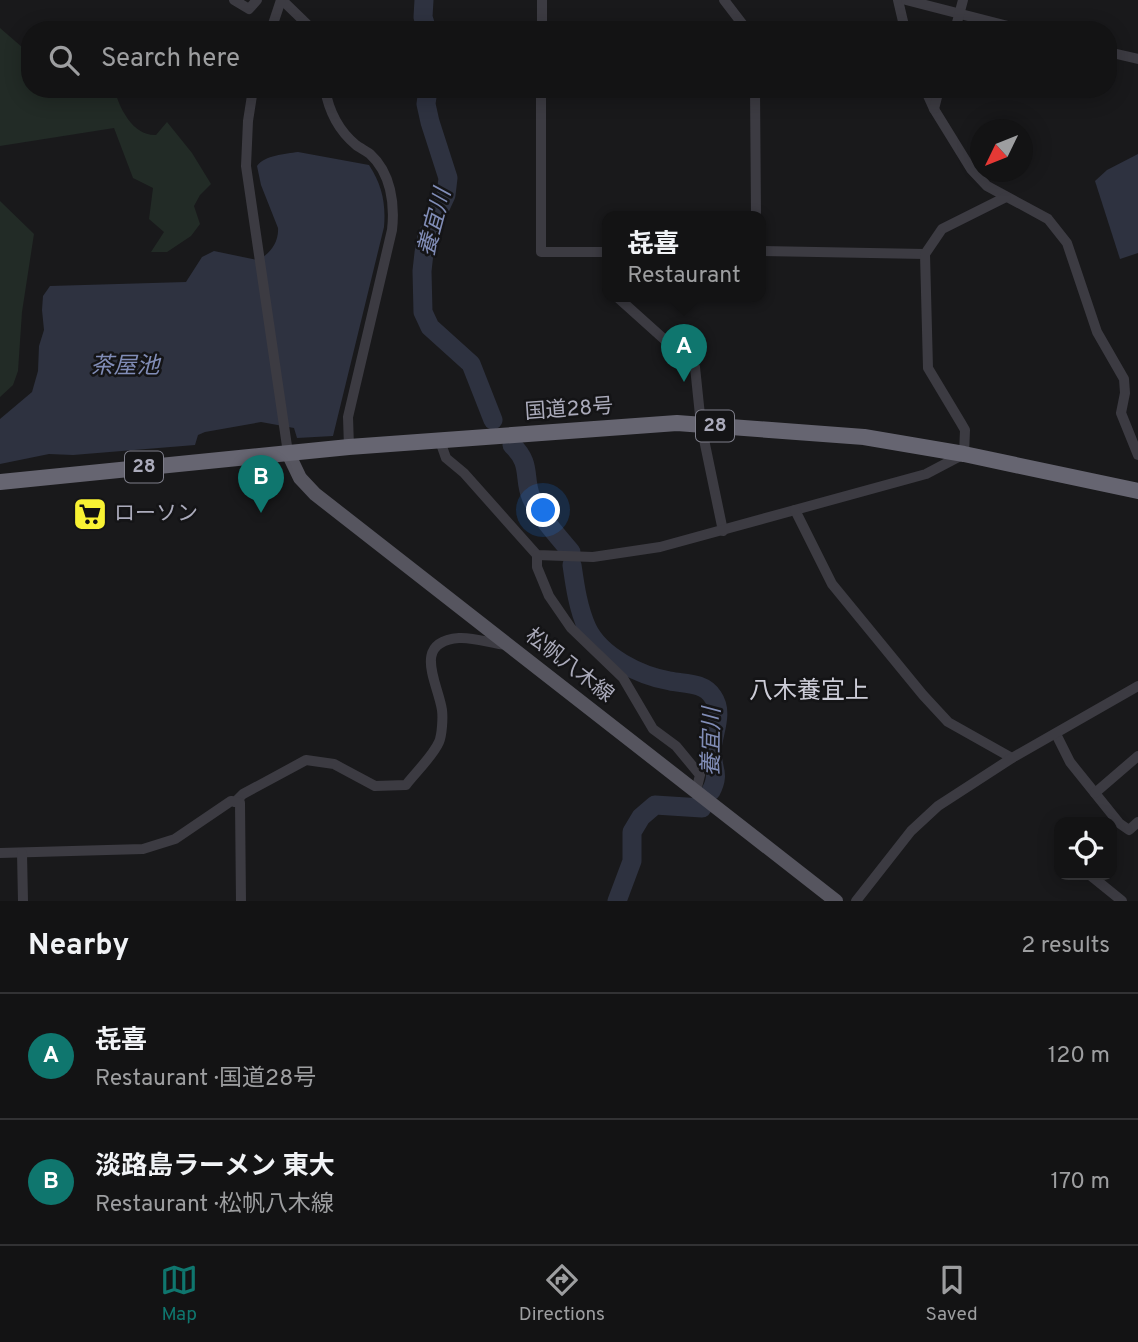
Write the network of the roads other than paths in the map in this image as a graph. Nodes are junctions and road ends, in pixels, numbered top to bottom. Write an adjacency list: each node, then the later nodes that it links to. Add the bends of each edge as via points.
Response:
1 (234, 0): 2 (street, via 249,9)
2 (257, 0)
3 (281, 0): 10 (street); 11 (street)
4 (542, 0): 12 (street)
5 (724, 0): 13 (street)
6 (898, 0): 14 (street)
7 (905, 0): 9 (street)
8 (963, 0): 9 (street)
9 (960, 13): 15 (street); 16 (street)
10 (274, 21)
11 (303, 21)
12 (541, 21)
13 (740, 21)
14 (903, 21)
15 (958, 21)
16 (990, 21)
17 (1117, 54): 18 (street)
18 (1138, 59)
19 (251, 98): 35 (street, via 246,166)
20 (328, 98): 34 (street, via 334,121 371,155 386,178 394,209 348,417)
21 (541, 98): 29 (street, via 541,252)
22 (755, 98): 27 (street)
23 (929, 98): 25 (street)
24 (937, 98): 25 (street)
25 (934, 109): 26 (street, via 971,169)
26 (1006, 197): 30 (street, via 942,229); 37 (street, via 1048,219 1067,243 1097,332 1124,379 1121,413)
27 (755, 211)
28 (766, 251): 30 (street)
29 (602, 252)
30 (925, 254): 36 (street, via 928,368 965,430)
31 (623, 302): 32 (street, via 695,367)
32 (701, 425): 33 (highway, 国道28号 / 28); 36 (highway, 国道28号 / 28, via 864,437); 41 (street)
33 (440, 441): 34 (highway, 国道28号 / 28); 42 (street, via 446,458)
34 (349, 447): 35 (highway, 国道28号 / 28)
35 (288, 453): 38 (highway, 国道28号 / 28); 43 (main road, 松帆八木線, via 300,478 315,494)
36 (964, 454): 39 (highway, 国道28号 / 28); 40 (street, via 926,474)
37 (1138, 456)
38 (0, 482)
39 (1138, 491)
40 (795, 510): 41 (street); 47 (street, via 832,584 923,695 948,722)
41 (723, 531): 42 (street, via 593,557)
42 (537, 555): 48 (street, via 549,596 571,628 623,678 653,729 676,746 700,775)
43 (507, 645): 48 (main road, 松帆八木線); 50 (street, via 461,638 442,642 431,654 442,712 439,742 406,785 375,786 334,764 306,760)
44 (1138, 686): 45 (street)
45 (1056, 734): 47 (street); 49 (street, via 1070,762)
46 (1138, 756): 49 (street)
47 (1012, 758): 60 (street, via 939,806 911,831)
48 (696, 791): 59 (main road, 松帆八木線)
49 (1095, 793): 51 (street)
50 (235, 802): 55 (street, via 175,839 143,849); 58 (street, via 240,803)
51 (1109, 817)
52 (1138, 822): 53 (street, via 1129,830)
53 (1117, 827)
54 (0, 853): 55 (street)
55 (22, 853): 57 (street)
56 (1096, 880): 61 (street)
57 (23, 901)
58 (241, 901)
59 (835, 901)
60 (856, 901)
61 (1122, 901)

